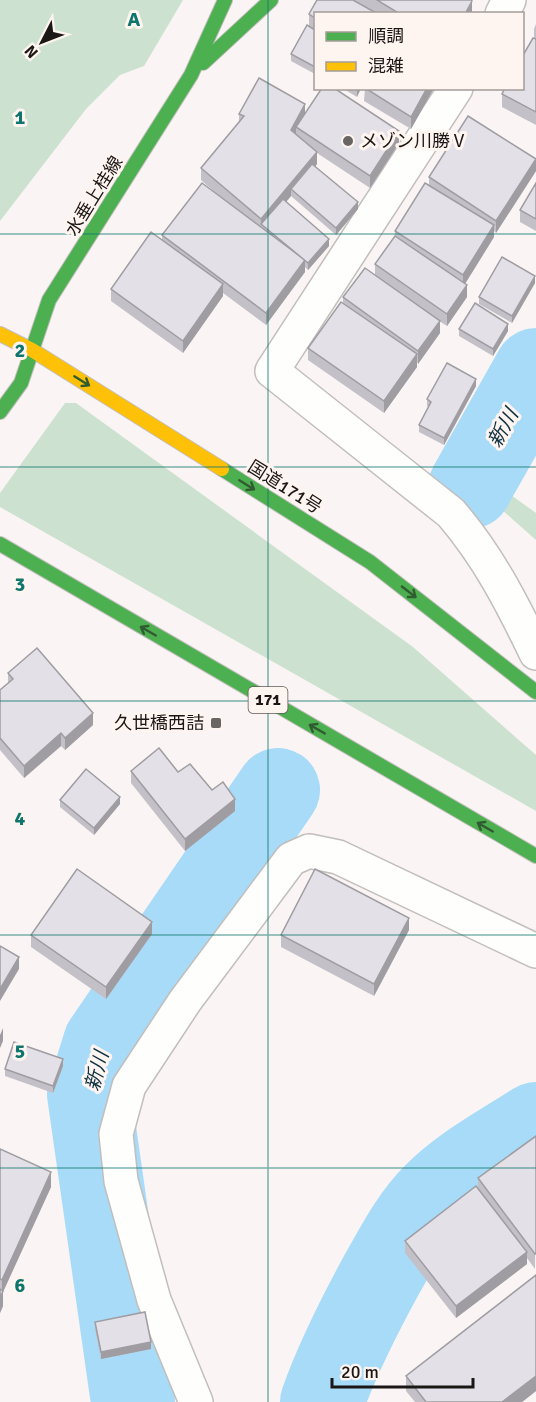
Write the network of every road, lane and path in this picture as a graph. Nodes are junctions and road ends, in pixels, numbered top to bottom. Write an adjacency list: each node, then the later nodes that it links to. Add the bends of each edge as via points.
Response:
1 (225, 0): 3 (main road, 水垂上桂線)
2 (271, 0): 3 (main road)
3 (191, 75): 6 (main road, 水垂上桂線, via 49,300)
4 (455, 90): 9 (street, via 272,371 451,513 476,542 506,591)
5 (0, 334): 6 (main road, 国道171号)
6 (32, 350): 7 (main road, 水垂上桂線, via 21,383); 10 (main road, 国道171号, one-way to 10, via 370,562)
7 (0, 412)
8 (0, 544): 11 (main road, 171, one-way to 8)
9 (536, 653)
10 (536, 692)
11 (536, 856)
12 (536, 951): 13 (street, via 338,857 309,850 291,859 239,927 129,1086 116,1134 121,1180 154,1300)
13 (196, 1402)

